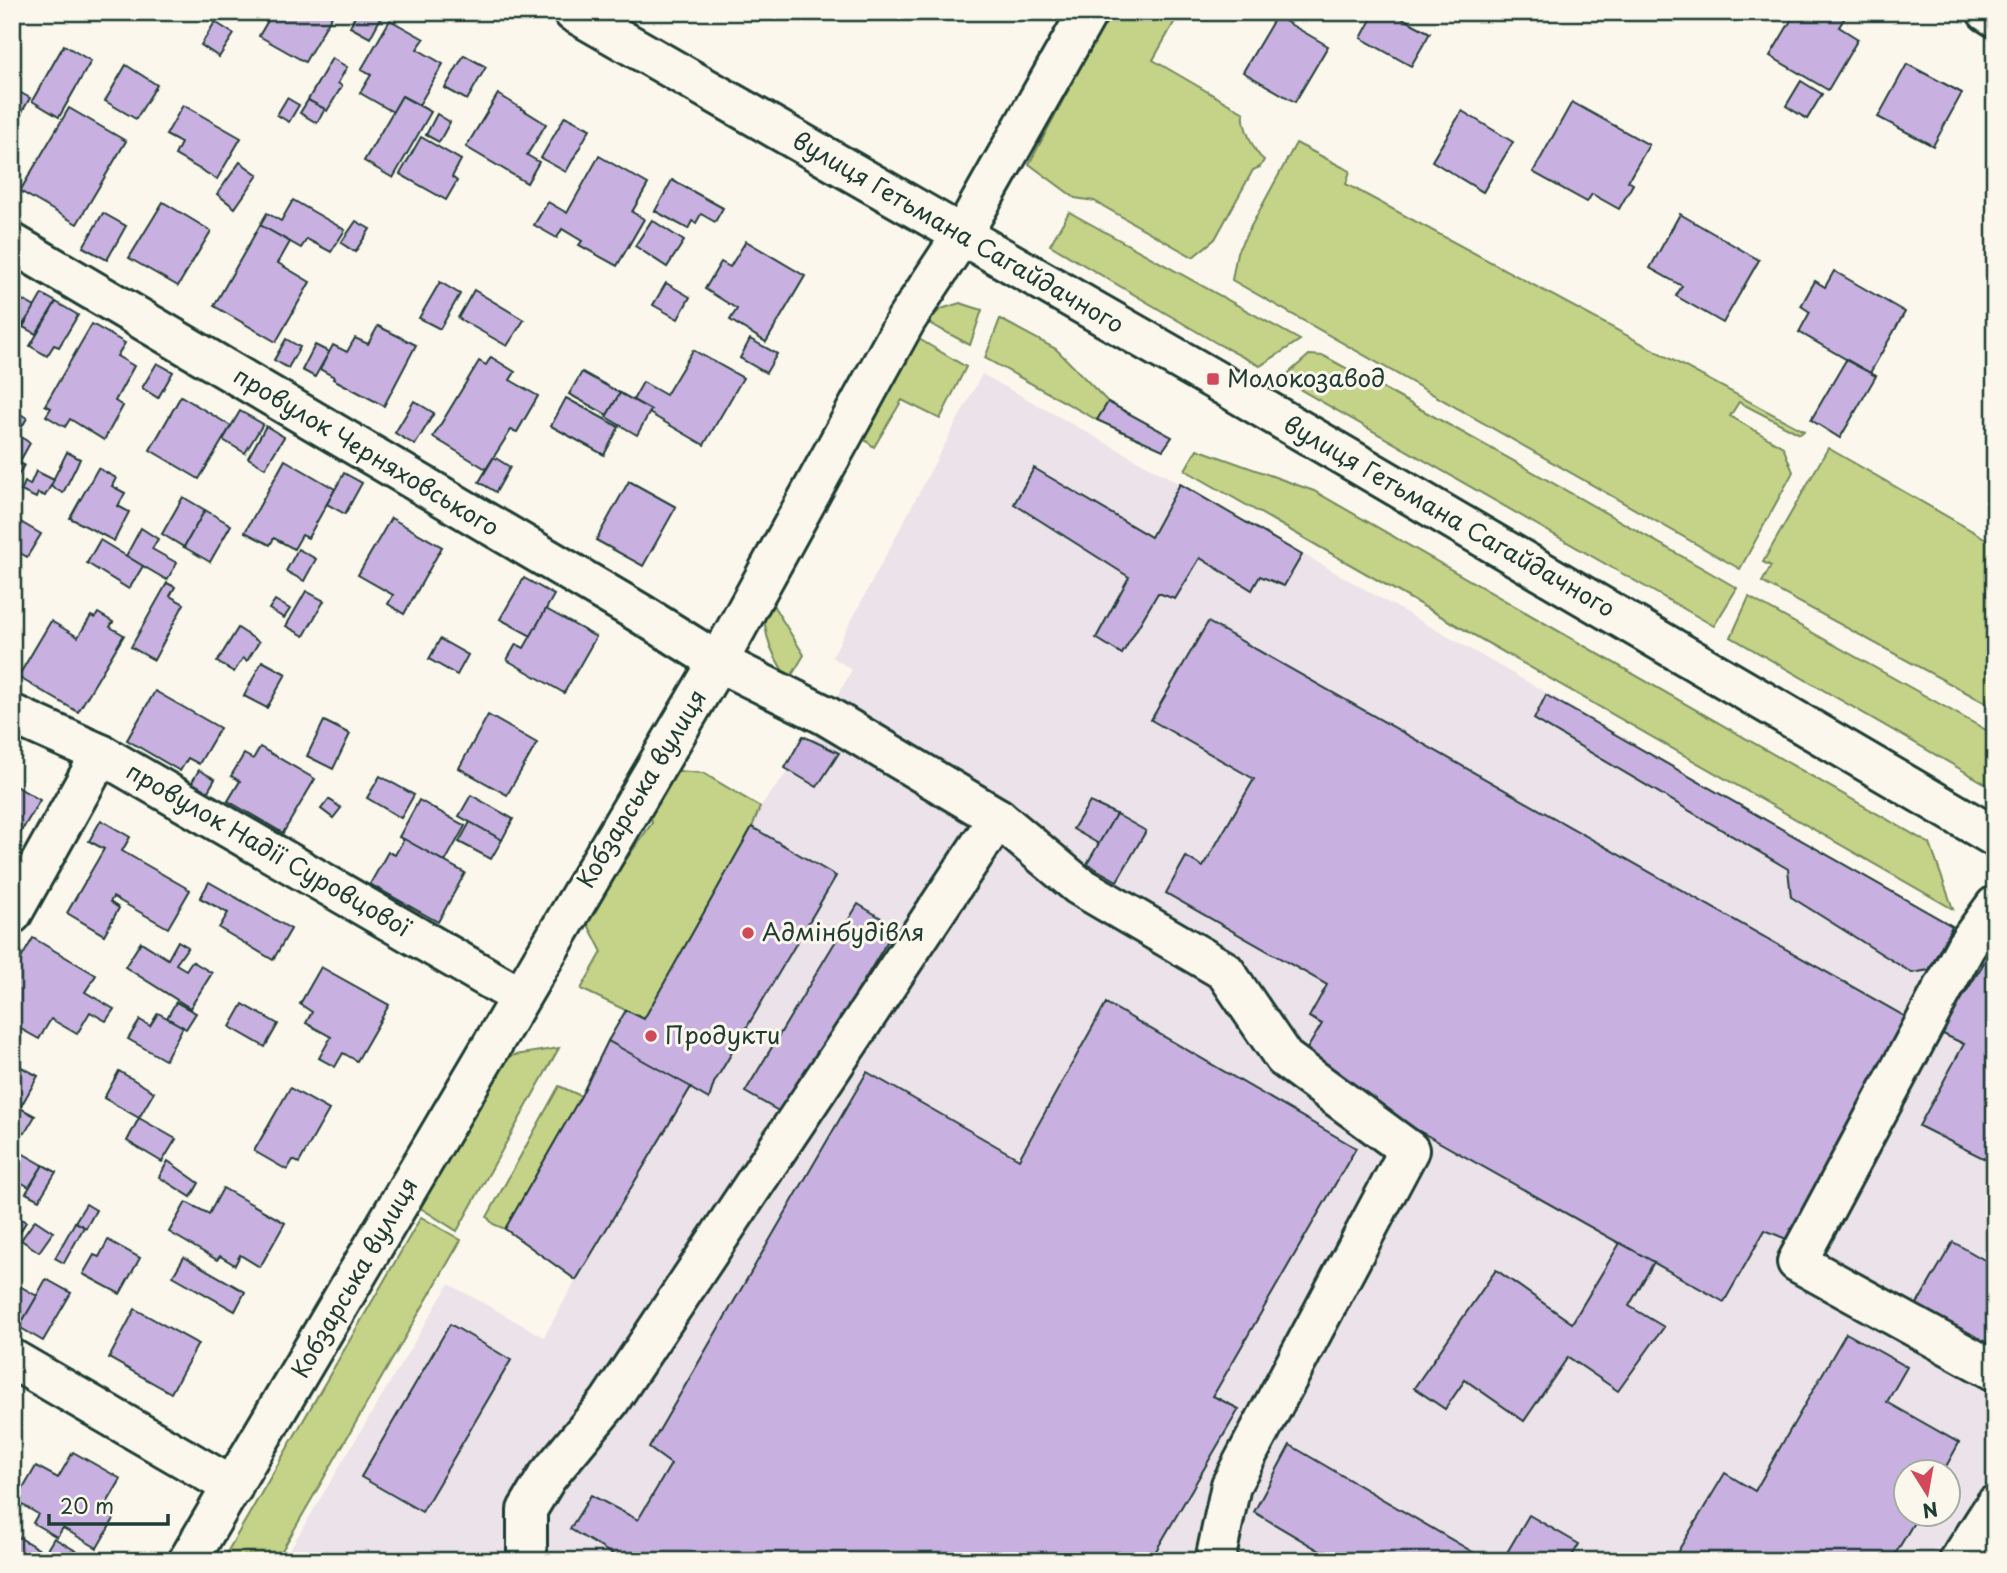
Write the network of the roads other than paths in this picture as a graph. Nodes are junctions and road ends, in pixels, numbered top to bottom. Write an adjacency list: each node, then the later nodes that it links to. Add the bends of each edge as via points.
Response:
1 (573, 12): 5 (street, вулиця Гетьмана Сагайдачного)
2 (1088, 12): 5 (street, Кобзарська вулиця)
3 (1987, 12): 4 (street)
4 (1995, 17)
5 (962, 235): 7 (street, Кобзарська вулиця, via 906,320); 11 (street, вулиця Гетьмана Сагайдачного)
6 (12, 243): 7 (street, провулок Черняховського)
7 (718, 662): 10 (street, провулок Черняховського, via 825,715); 14 (street, Кобзарська вулиця)
8 (12, 714): 9 (street, провулок Надії Суровцової)
9 (101, 754): 13 (street); 14 (street, провулок Надії Суровцової)
10 (998, 818): 20 (street, via 608,1402 547,1477 527,1510); 21 (street, провулок Черняховського, via 1078,885 1225,971 1284,1058 1409,1150 1231,1485)
11 (1995, 837)
12 (1995, 906): 16 (street, via 1966,946 1797,1262)
13 (12, 915)
14 (519, 996): 17 (street, Кобзарська вулиця)
15 (12, 1359): 17 (street)
16 (1995, 1371)
17 (233, 1487): 19 (street, Кобзарська вулиця)
18 (1995, 1505): 22 (street)
19 (188, 1561)
20 (527, 1561)
21 (1215, 1561)
22 (1959, 1561)

